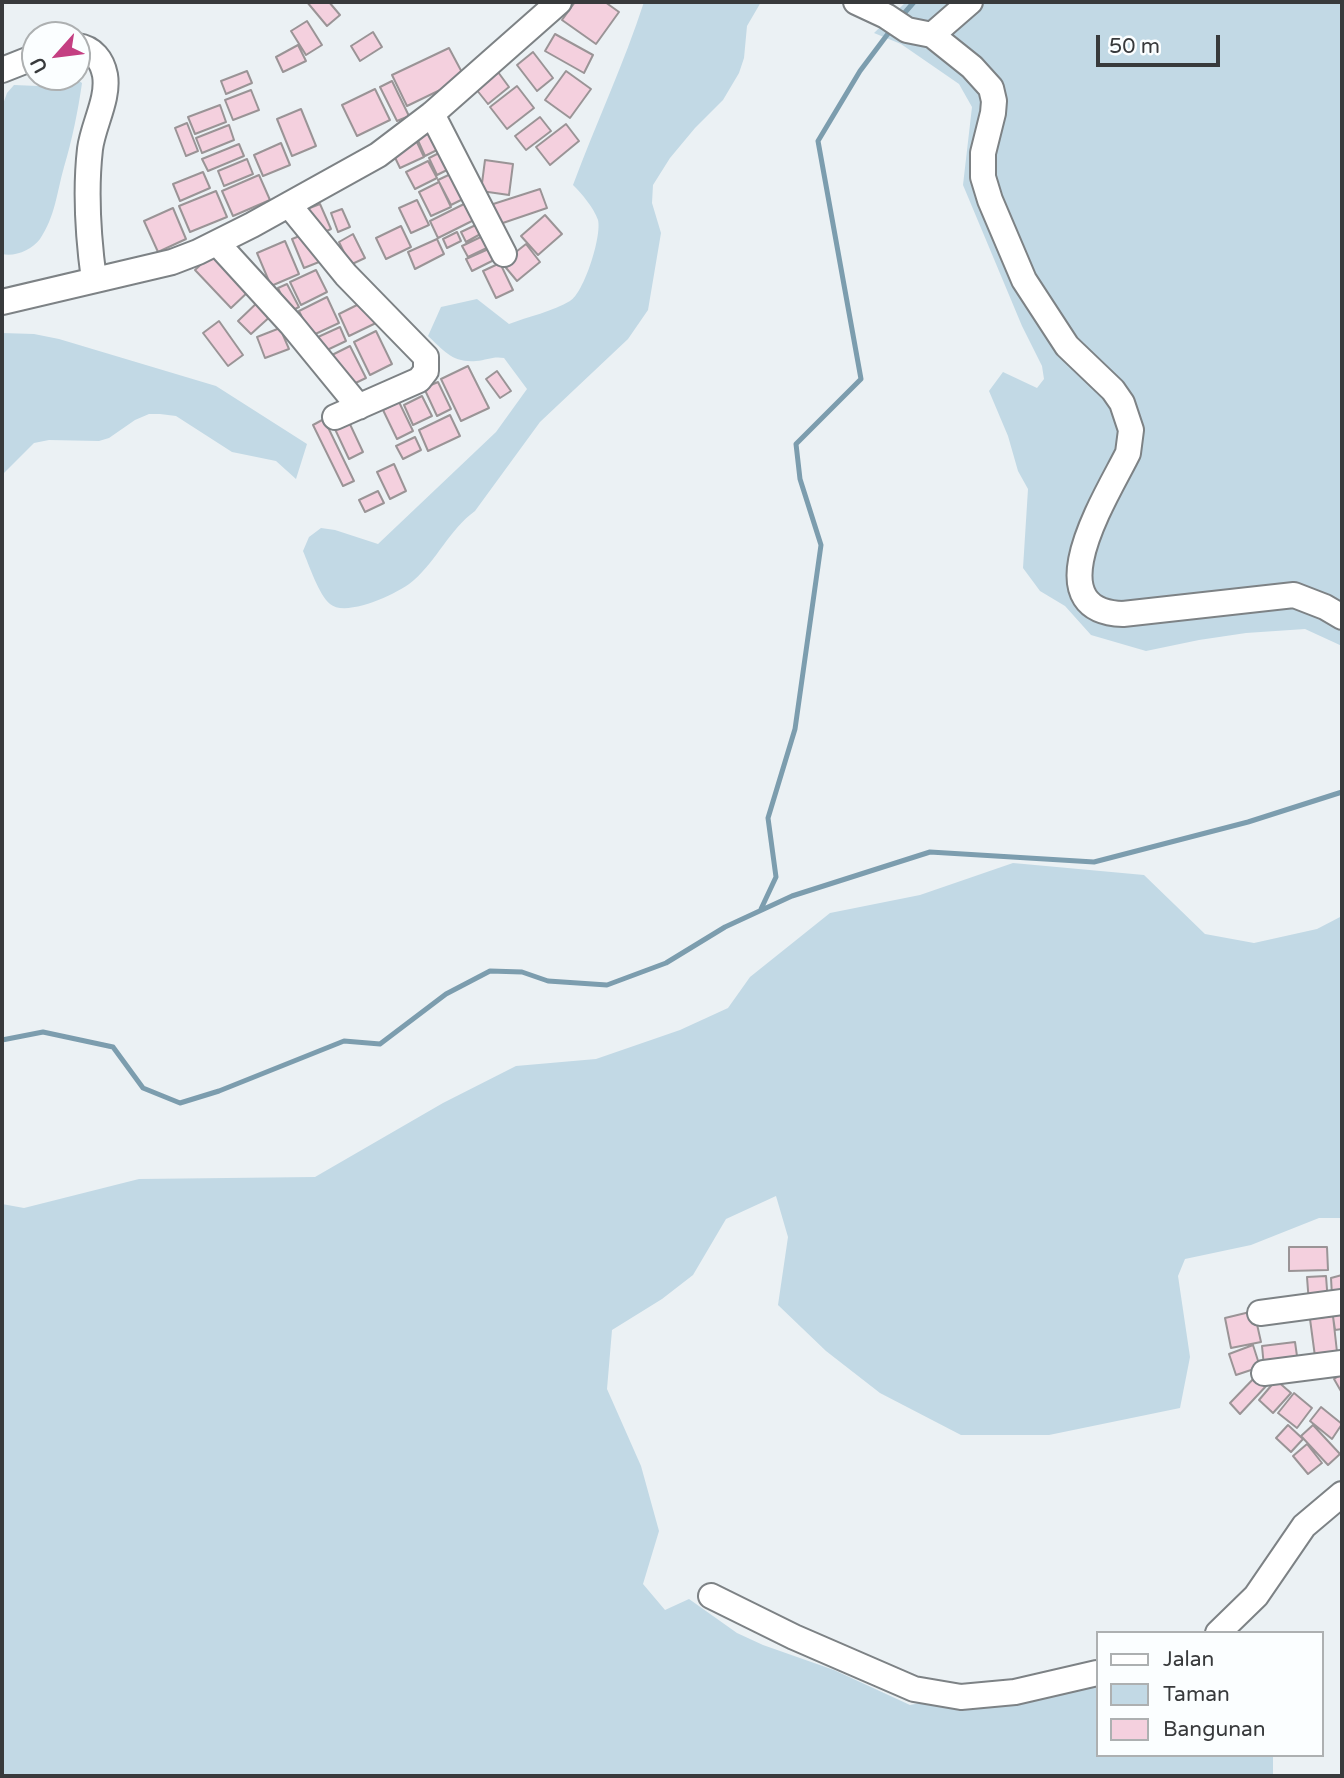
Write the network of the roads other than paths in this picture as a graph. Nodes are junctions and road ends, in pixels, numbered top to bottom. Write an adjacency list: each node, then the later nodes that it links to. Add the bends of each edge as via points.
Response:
1 (559, 2): 8 (street)
2 (856, 2): 4 (street)
3 (970, 2): 4 (street)
4 (932, 35): 16 (street, via 991,88 994,101 983,153 984,177 989,200 1024,280 1067,346 1113,390 1128,417 1128,453 1080,558 1081,587 1088,603 1100,611 1123,614 1294,595)
5 (91, 51): 12 (street, via 105,77 103,104 90,149 88,229)
6 (21, 63): 7 (street)
7 (2, 70)
8 (432, 114): 9 (street, via 377,155); 11 (street)
9 (289, 205): 10 (street); 14 (street, via 346,275 426,357 426,371 419,380)
10 (217, 243): 12 (street, via 172,262); 14 (street)
11 (504, 254)
12 (94, 280): 13 (street)
13 (2, 302)
14 (359, 407): 15 (street)
15 (335, 418)
16 (1342, 617)
17 (1342, 1303): 18 (street)
18 (1260, 1313)
19 (1342, 1363): 20 (street)
20 (1264, 1374)
21 (1341, 1498): 23 (street, via 1304,1526 1256,1596)
22 (711, 1596): 24 (street, via 914,1689 961,1697 1015,1692)
23 (1220, 1631)
24 (1096, 1673)

